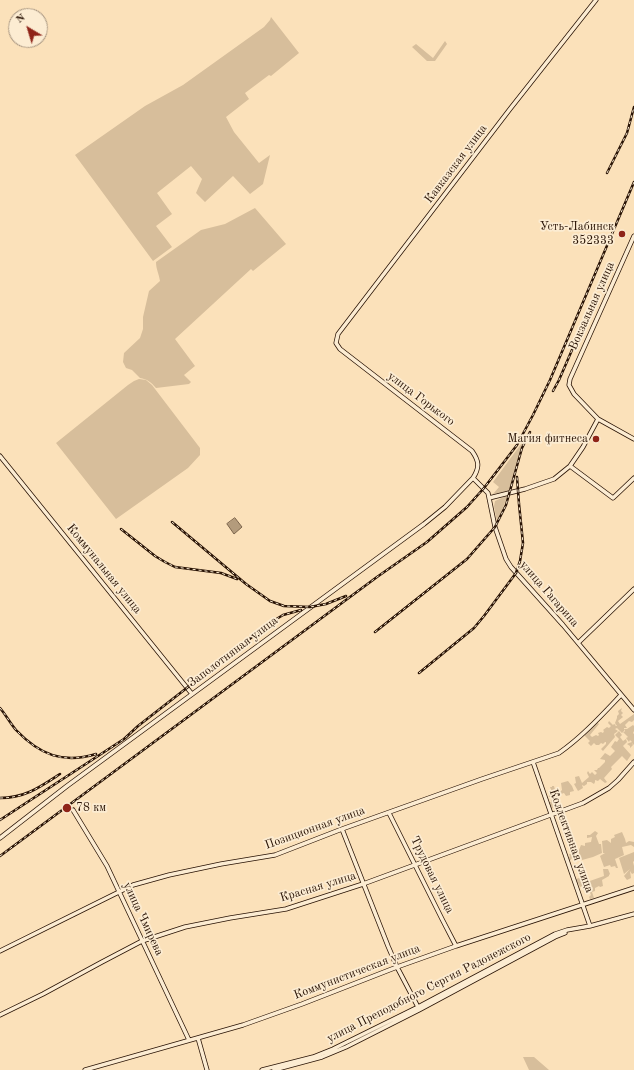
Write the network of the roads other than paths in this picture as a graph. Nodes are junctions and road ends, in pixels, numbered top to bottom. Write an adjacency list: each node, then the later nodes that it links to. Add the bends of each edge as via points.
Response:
1 (596, 0): 3 (street, Кавказская улица, via 338,334)
2 (634, 236): 4 (street, Вокзальная улица, via 570,379 574,394)
3 (336, 343): 8 (street, улица Горького, via 340,349 472,451 478,464)
4 (598, 419): 5 (street); 7 (street)
5 (634, 439)
6 (0, 456): 13 (street, Коммунальная улица)
7 (570, 466): 9 (street, via 613,498); 10 (street, via 554,479)
8 (473, 478): 10 (street, улица Гагарина, via 484,488); 13 (street, Заполотняная улица, via 424,524)
9 (634, 478)
10 (489, 498): 12 (street, улица Гагарина, via 495,527 506,559)
11 (634, 589): 12 (street)
12 (578, 643): 14 (street, улица Гагарина)
13 (192, 694): 22 (street, Заполотняная улица)
14 (621, 695): 15 (street, улица Гагарина); 16 (street, Позиционная улица, via 566,748)
15 (634, 710)
16 (533, 762): 19 (street, Позиционная улица); 20 (street, Коллективная улица)
17 (634, 762): 20 (street, Красная улица, via 609,788 583,803)
18 (73, 810): 26 (street, улица Чмирева)
19 (389, 812): 21 (street, Позиционная улица); 23 (street, Трудовая улица)
20 (552, 815): 23 (street, Красная улица); 27 (street, Коллективная улица)
21 (342, 829): 24 (street); 26 (street, Позиционная улица, via 276,855 169,874)
22 (0, 838)
23 (415, 864): 24 (street, Красная улица); 32 (street, Трудовая улица)
24 (363, 884): 31 (street, Красная улица, via 286,909 185,927); 34 (street)
25 (634, 888): 27 (street, Коммунистическая улица)
26 (119, 891): 31 (street, улица Чмирева); 33 (street, Позиционная улица)
27 (583, 905): 29 (street, Коллективная улица); 32 (street, Коммунистическая улица)
28 (634, 914): 29 (street, улица Преподобного Сергия Радонежского)
29 (590, 926): 30 (street, улица Преподобного Сергия Радонежского)
30 (581, 928): 35 (street, улица Преподобного Сергия Радонежского, via 555,934); 42 (street, улица Преподобного Сергия Радонежского, via 555,937 346,1047 322,1057)
31 (142, 941): 36 (street, Красная улица); 38 (street, улица Чмирева)
32 (456, 946): 34 (street, Коммунистическая улица)
33 (0, 951)
34 (397, 967): 35 (street); 37 (street, Коммунистическая улица, via 302,1004)
35 (418, 1007): 41 (street, улица Преподобного Сергия Радонежского, via 333,1049)
36 (0, 1014)
37 (198, 1038): 38 (street, Коммунистическая улица); 40 (street)
38 (189, 1040): 39 (street, Коммунистическая улица)
39 (86, 1070)
40 (207, 1070)
41 (262, 1070)
42 (274, 1070)

